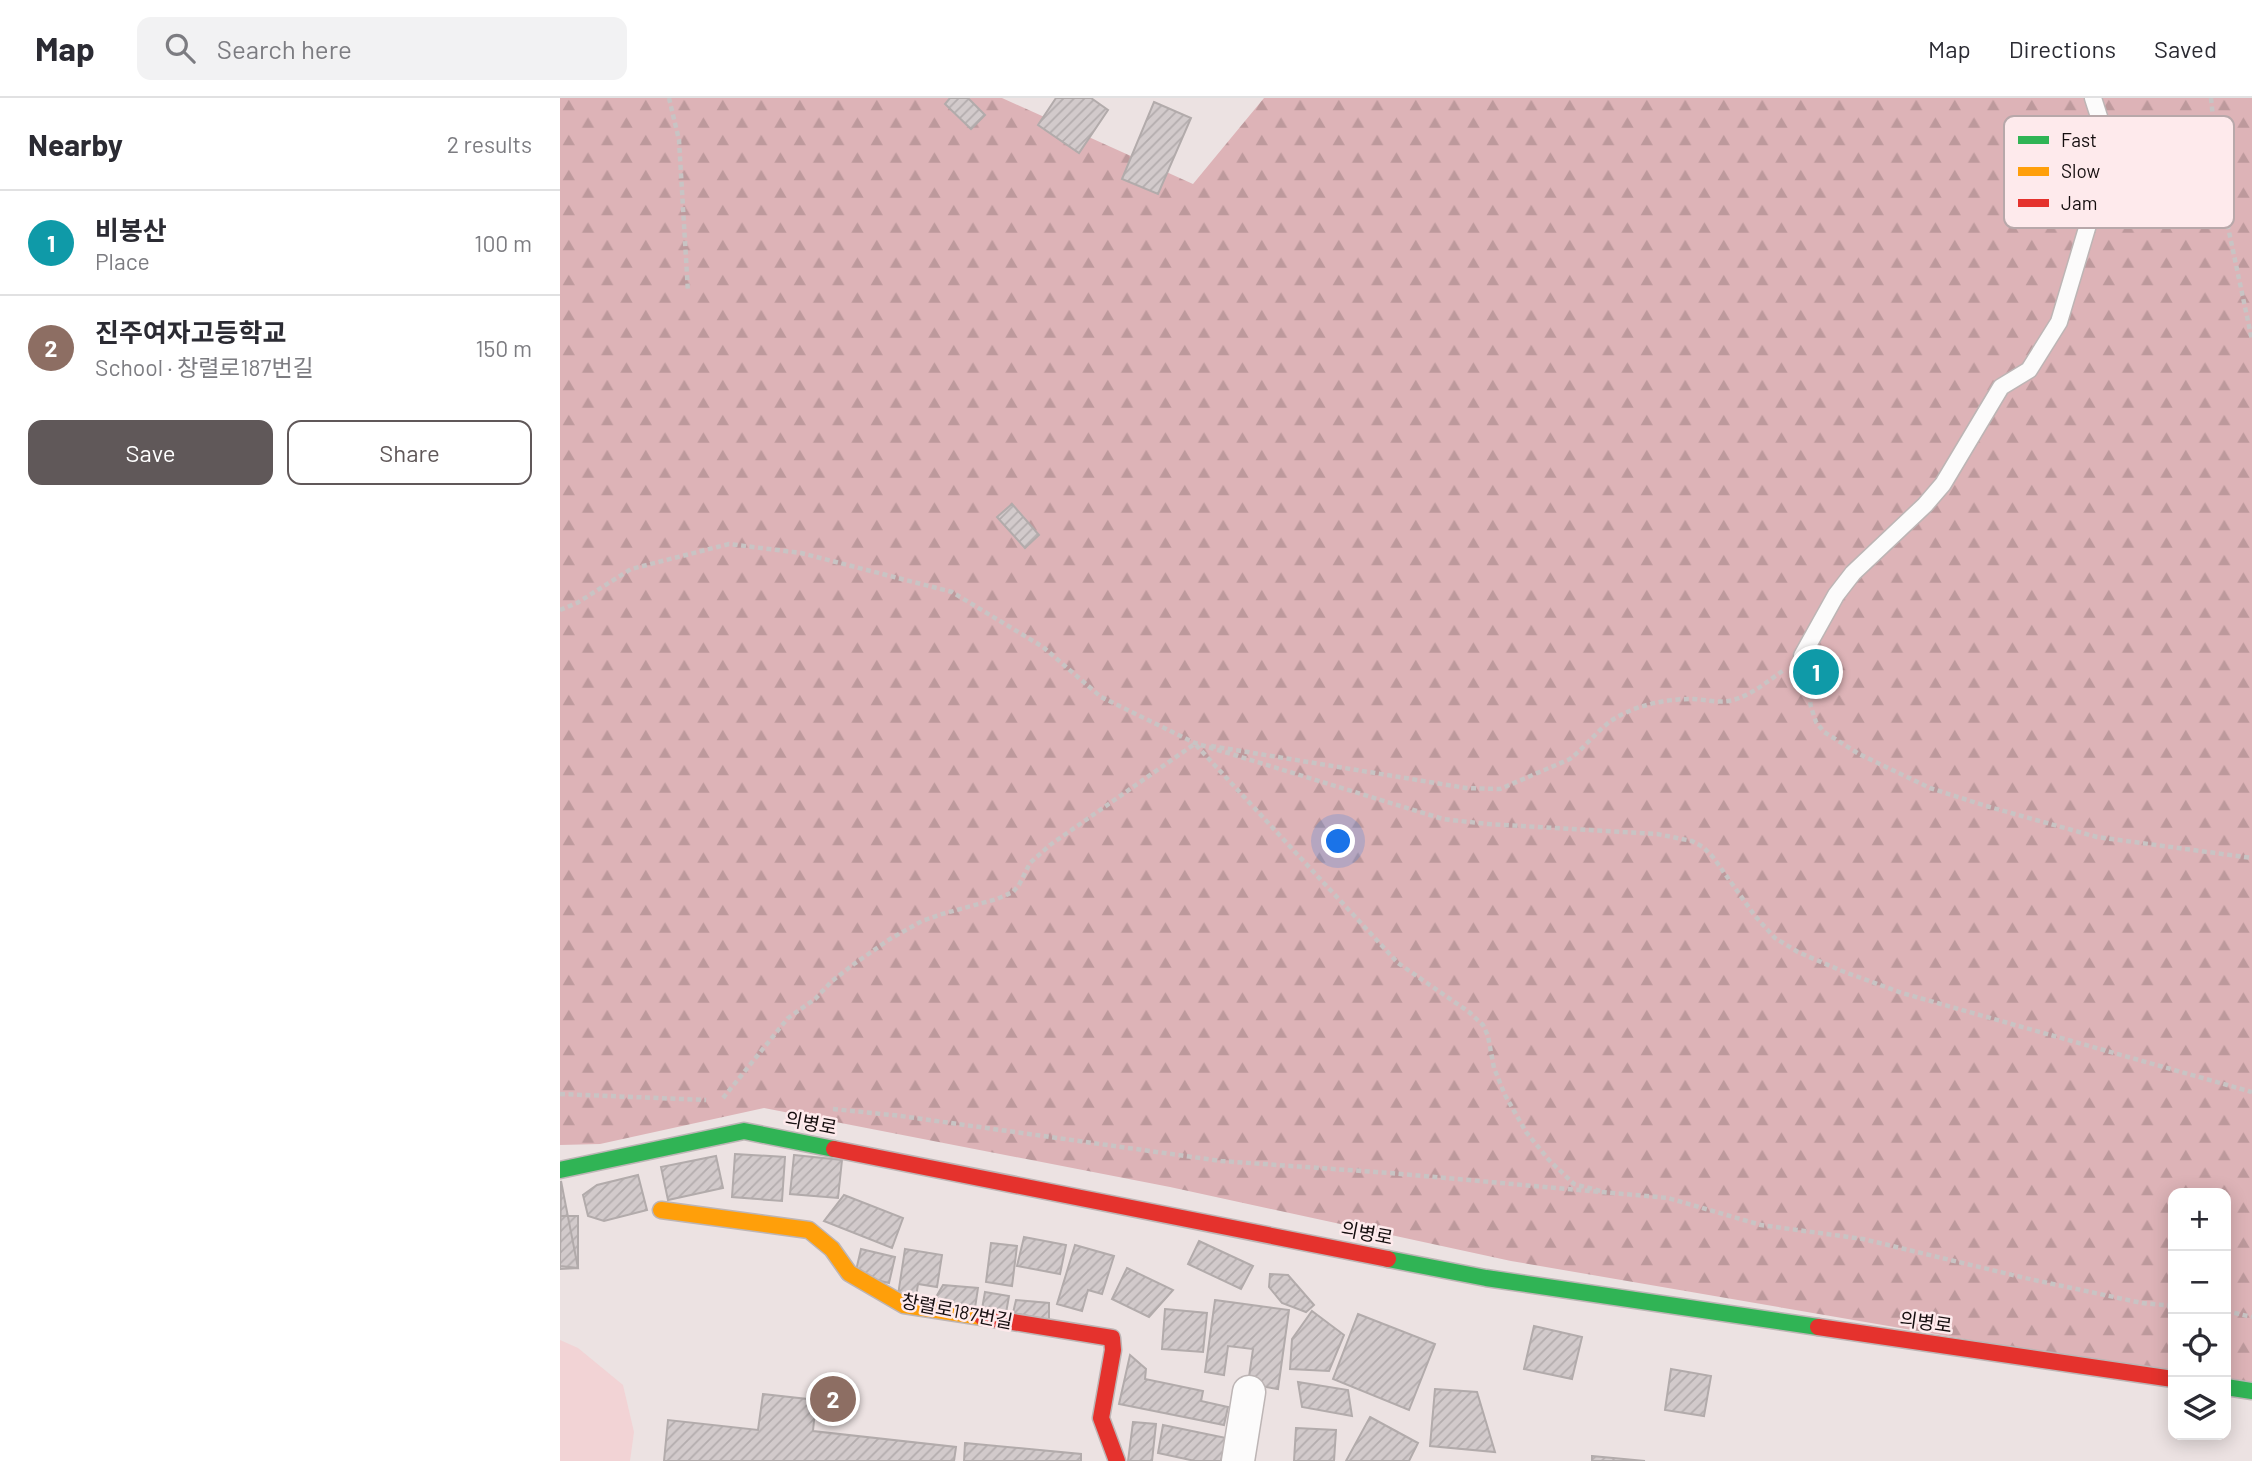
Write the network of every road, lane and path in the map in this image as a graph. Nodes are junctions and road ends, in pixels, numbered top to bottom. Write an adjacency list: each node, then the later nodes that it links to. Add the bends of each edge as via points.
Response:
1 (669, 98): 8 (path, via 679,140)
2 (2093, 98): 4 (lane)
3 (2211, 98): 5 (path)
4 (2099, 116)
5 (2213, 116)
6 (2087, 228): 11 (lane, via 2059,322 2029,370 2000,387 1944,484 1853,573)
7 (2228, 228): 9 (path)
8 (688, 292)
9 (2252, 340)
10 (560, 611): 12 (path, via 631,569 729,544 801,553 952,592 1043,647 1101,698)
11 (1802, 656): 12 (path, via 1735,700 1672,700 1624,713 1606,723 1570,759 1500,789 1466,788); 13 (path, via 1811,707 1824,733 1930,788 2097,838)
12 (1195, 743): 14 (path, via 1443,820 1657,834 1692,841 1713,857 1775,938 1798,952 1902,993); 17 (path, via 1050,845 1031,863 1013,892 922,921 832,981 788,1018 720,1101); 20 (path, via 1398,963 1482,1025 1504,1094 1549,1160 1574,1184)
13 (2252, 858)
14 (2252, 1092)
15 (560, 1094): 16 (path)
16 (707, 1100)
17 (732, 1102)
18 (821, 1108): 20 (path, via 1221,1161)
19 (560, 1170): 25 (street, 의병로, via 744,1131 1486,1278)
20 (1616, 1195): 22 (path, via 1668,1198 1761,1225 1863,1240)
21 (661, 1210): 29 (street, 창렬로187번길, via 809,1230 832,1249 849,1273 904,1305 1112,1338 1101,1418)
22 (2168, 1306)
23 (2231, 1312): 24 (path)
24 (2252, 1317)
25 (2168, 1378)
26 (2231, 1388): 27 (street)
27 (2252, 1391)
28 (1249, 1392): 30 (street)
29 (1117, 1461)
30 (1238, 1461)

